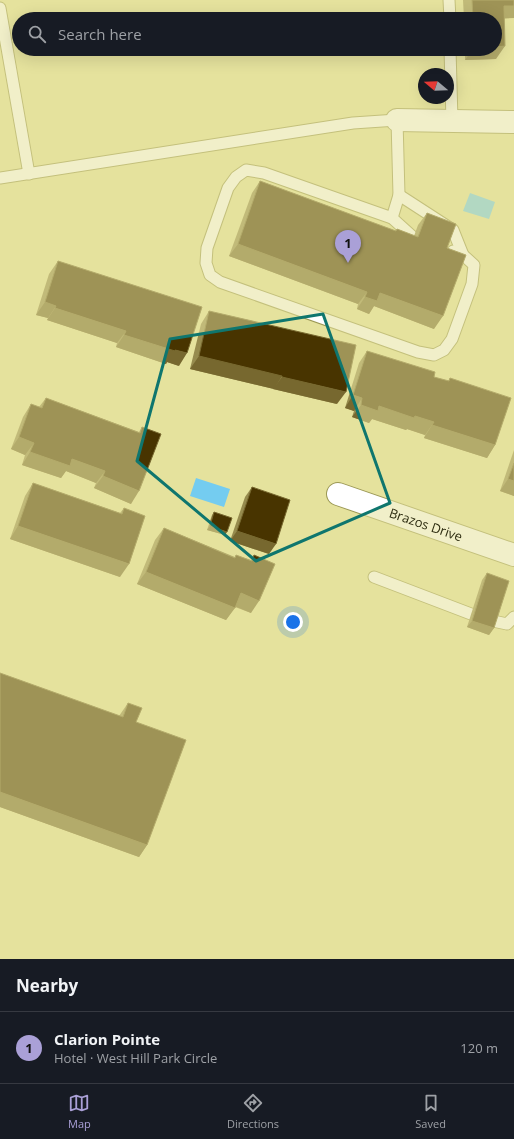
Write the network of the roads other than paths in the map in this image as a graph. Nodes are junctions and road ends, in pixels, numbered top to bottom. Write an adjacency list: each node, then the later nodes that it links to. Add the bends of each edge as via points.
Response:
1 (450, 0): 3 (lane)
2 (0, 8): 8 (lane)
3 (450, 12)
4 (450, 56): 6 (lane)
5 (397, 120): 6 (street); 8 (lane, via 353,123); 10 (lane)
6 (452, 121): 7 (street)
7 (514, 122)
8 (29, 174): 9 (lane)
9 (0, 178)
10 (400, 195): 11 (lane); 14 (lane, via 453,230)
11 (392, 218): 12 (lane); 14 (lane, via 264,173 246,170 236,177 228,188 207,248 206,263 210,275 220,282 418,352 434,355 444,350 452,339 472,284 474,265)
12 (413, 237)
13 (443, 247): 14 (lane)
14 (463, 255)
15 (338, 494): 16 (street, Brazos Drive)
16 (514, 555)
17 (374, 577): 18 (lane)
18 (471, 614)
19 (514, 617): 20 (lane, via 507,624)
20 (493, 621)

